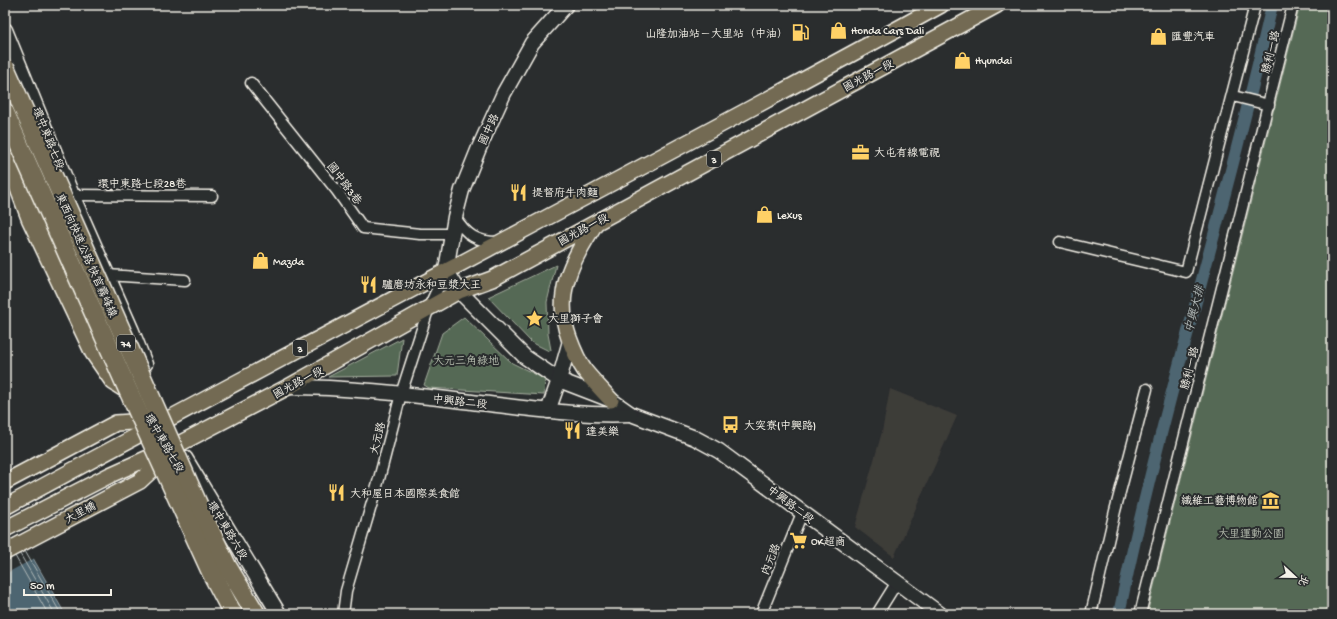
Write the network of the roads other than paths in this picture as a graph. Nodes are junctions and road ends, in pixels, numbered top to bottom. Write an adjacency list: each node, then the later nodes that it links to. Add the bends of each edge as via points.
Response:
1 (566, 5): 17 (street, 國中路, via 532,43 504,93 462,190)
2 (941, 5): 20 (main road, 3)
3 (997, 5): 18 (main road, 國光路一段 / 3)
4 (1255, 5): 10 (street)
5 (1294, 5): 11 (street, 勝利一路)
6 (5, 30): 15 (street, 環中東路七段)
7 (5, 67): 51 (highway, 東西向快速公路 快官霧峰線 / 74, bridge, via 205,520 227,566)
8 (252, 83): 19 (street, 國中路3巷, via 363,228 420,234)
9 (5, 88): 27 (street, 環中東路七段)
10 (1233, 96): 11 (street); 21 (street, via 1186,272)
11 (1269, 105): 57 (street, 勝利一路)
12 (5, 113): 32 (highway, 東西向快速公路 快官霧峰線 / 74, bridge)
13 (5, 132): 27 (street, 環中東路七段, via 59,260 73,282)
14 (5, 150): 32 (highway, via 31,219 94,352 114,380)
15 (72, 195): 16 (street, 環中東路七段28巷); 23 (street, 環中東路七段)
16 (212, 196)
17 (455, 217): 19 (street, 國中路); 20 (street, via 462,229 475,238 485,242)
18 (595, 223): 25 (main road, 國光路一段 / 3, via 492,279); 28 (main road, via 568,273 564,290 562,305)
19 (452, 234): 22 (street, 國中路)
20 (500, 241): 22 (main road, 3)
21 (1060, 242)
22 (446, 270): 25 (street, 中興路二段); 26 (street, 大元路); 37 (main road, 3)
23 (107, 275): 24 (street); 37 (street, 環中東路七段, via 132,330)
24 (185, 280)
25 (459, 291): 26 (main road, 國光路一段 / 3); 29 (street, 中興路二段, via 525,357)
26 (430, 307): 30 (main road, 國光路一段 / 3); 33 (street, 大元路)
27 (104, 315): 37 (street, 環中東路七段, via 125,372)
28 (570, 341): 29 (street); 34 (main road, via 585,370)
29 (559, 380): 34 (street, 中興路二段); 35 (street)
30 (288, 387): 33 (street, 中興路二段); 39 (main road, 國光路一段 / 3)
31 (1147, 389): 56 (street)
32 (128, 390): 49 (highway, 東西向快速公路 快官霧峰線 / 74, bridge, via 211,572)
33 (401, 394): 35 (street, 中興路二段); 53 (street, 大元路, via 380,479 346,591)
34 (611, 400): 36 (street, 中興路二段)
35 (548, 411): 36 (street, 中興路二段)
36 (631, 414): 44 (street, 中興路二段, via 695,438 719,450)
37 (160, 423): 38 (main road, 3); 39 (street, 環中東路七段)
38 (133, 429): 41 (main road, 3, via 116,423); 43 (main road, 3)
39 (173, 447): 40 (main road, 國光路一段 / 3); 42 (street, 環中東路七段); 52 (street, 環中東路六段)
40 (149, 464): 45 (main road, 大里橋 / 3, via 110,475); 46 (main road, 大里橋 / 3, via 140,481)
41 (5, 482)
42 (201, 503): 50 (street, 環中東路六段, via 220,572)
43 (5, 507)
44 (802, 512): 47 (street, 中興路二段); 54 (street, 內元路)
45 (5, 529)
46 (5, 552)
47 (897, 582): 48 (street, 中興路二段); 55 (street)
48 (938, 613)
49 (233, 614)
50 (242, 614)
51 (256, 614)
52 (279, 614)
53 (343, 614)
54 (761, 614)
55 (877, 614)
56 (1091, 614)
57 (1140, 614)

